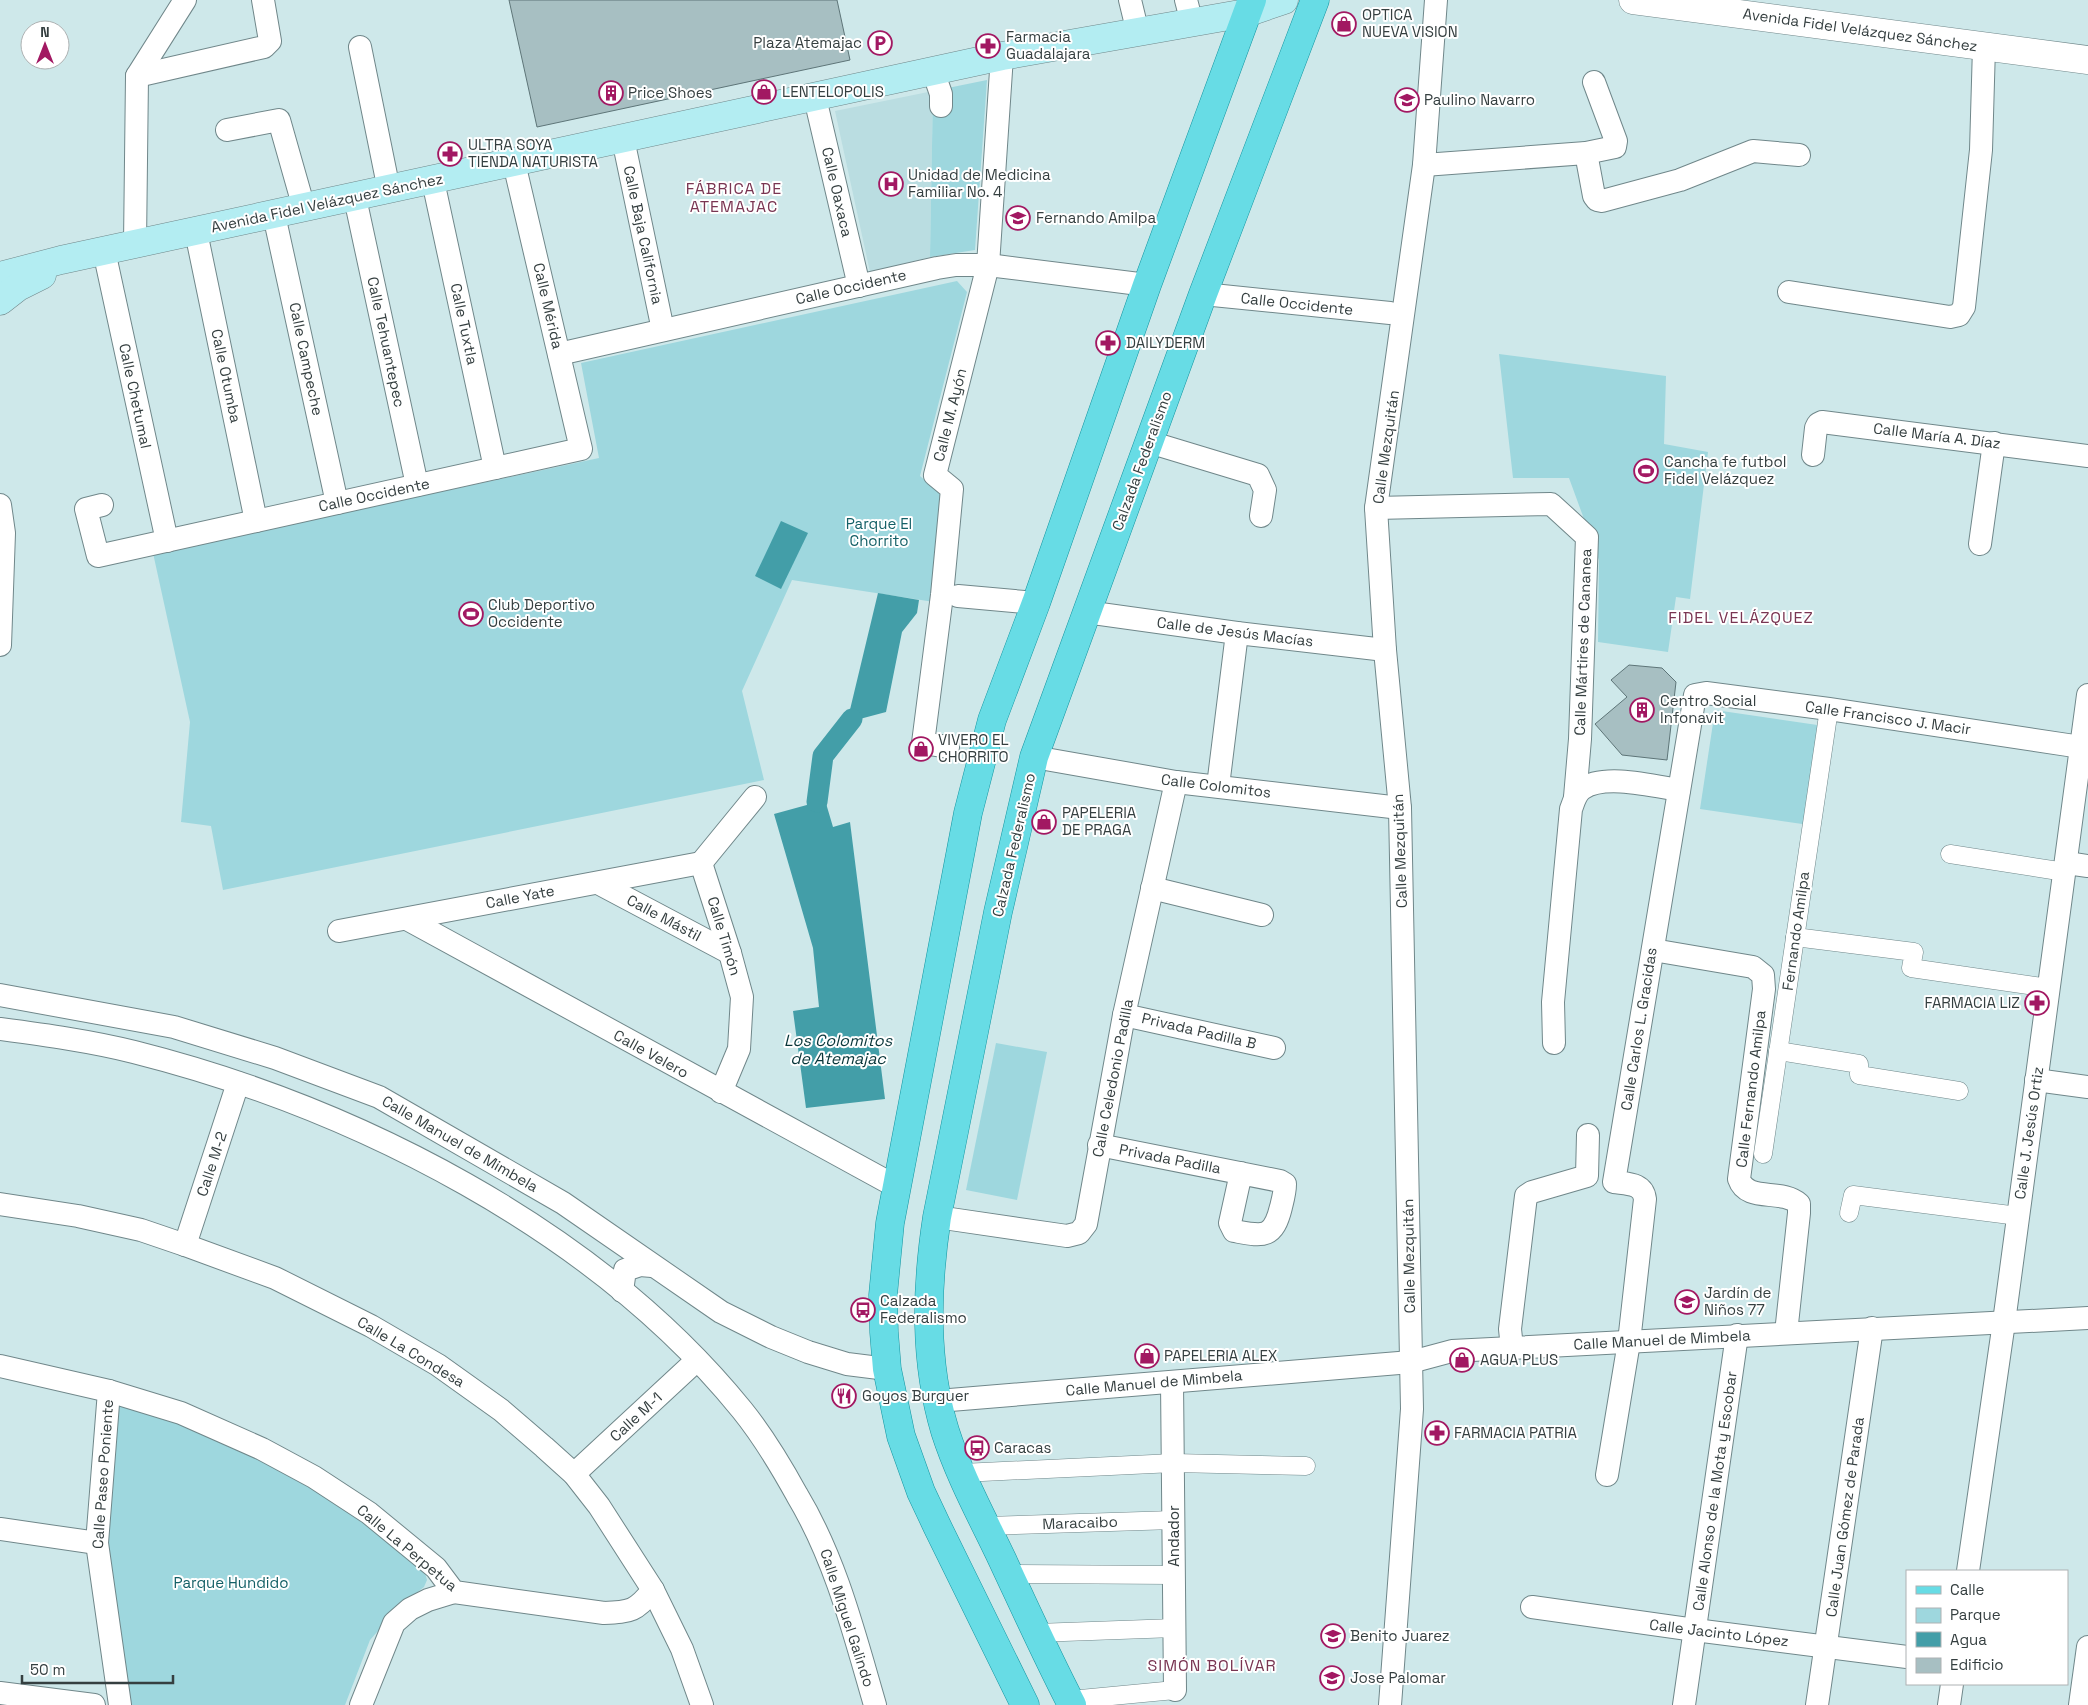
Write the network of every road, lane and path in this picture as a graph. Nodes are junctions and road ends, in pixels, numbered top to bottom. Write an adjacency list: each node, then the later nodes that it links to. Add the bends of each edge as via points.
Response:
1 (185, 0): 16 (street)
2 (263, 0): 16 (street, via 270,41 264,47)
3 (1130, 0): 10 (street)
4 (1284, 0): 8 (main road, Avenida Fidel Velázquez Sánchez)
5 (1315, 0): 39 (main road, Calzada Federalismo)
6 (1436, 0): 25 (street, Calle Mezquitán)
7 (1633, 0): 12 (street, Avenida Fidel Velázquez Sánchez)
8 (1249, 7): 9 (main road, Avenida Fidel Velázquez Sánchez); 35 (main road)
9 (1189, 12): 10 (main road, Avenida Fidel Velázquez Sánchez)
10 (1138, 33): 13 (main road, Avenida Fidel Velázquez Sánchez)
11 (360, 47): 27 (street)
12 (1984, 47): 14 (street, Avenida Fidel Velázquez Sánchez); 38 (street, via 1981,150 1964,307 1959,315 1950,317)
13 (1002, 56): 15 (main road, Avenida Fidel Velázquez Sánchez); 34 (street, Calle M. Ayón)
14 (2088, 60)
15 (933, 71): 18 (main road, Avenida Fidel Velázquez Sánchez); 19 (street, via 941,94)
16 (137, 76): 32 (street)
17 (1594, 82): 22 (street, via 1616,141 1615,147)
18 (815, 98): 21 (main road, Avenida Fidel Velázquez Sánchez); 36 (street, Calle Oaxaca)
19 (941, 106)
20 (227, 130): 29 (street, via 279,120)
21 (623, 139): 24 (main road, Avenida Fidel Velázquez Sánchez); 41 (street, Calle Baja California)
22 (1586, 153): 23 (street, via 1594,196 1602,201 1680,180 1753,151); 25 (street)
23 (1799, 155)
24 (514, 163): 26 (main road, Avenida Fidel Velázquez Sánchez); 42 (street, Calle Mérida)
25 (1424, 165): 53 (street, Calle Mezquitán)
26 (433, 181): 27 (main road, Avenida Fidel Velázquez Sánchez); 48 (street, Calle Tuxtla)
27 (389, 190): 28 (main road, Avenida Fidel Velázquez Sánchez)
28 (355, 198): 29 (main road, Avenida Fidel Velázquez Sánchez); 49 (street, Calle Tehuantepec)
29 (304, 208): 30 (main road, Avenida Fidel Velázquez Sánchez)
30 (274, 215): 31 (main road, Avenida Fidel Velázquez Sánchez); 50 (street, Calle Campeche)
31 (196, 232): 32 (main road, Avenida Fidel Velázquez Sánchez); 55 (street, Calle Otumba)
32 (136, 244): 33 (main road, Avenida Fidel Velázquez Sánchez)
33 (104, 251): 37 (main road, Avenida Fidel Velázquez Sánchez); 57 (street, Calle Chetumal)
34 (988, 265): 35 (street, Calle Occidente); 36 (street, Calle Occidente, via 937,268); 68 (street, Calle M. Ayón, via 935,475 952,489 923,743)
35 (1147, 285): 60 (main road)
36 (859, 286): 41 (street, Calle Occidente)
37 (1, 292)
38 (1789, 292)
39 (1204, 294): 40 (street, Calle Occidente); 43 (main road, Calzada Federalismo)
40 (1390, 313)
41 (663, 330): 42 (street, Calle Occidente)
42 (559, 354): 45 (street, Calle Mérida)
43 (1149, 442): 54 (street, via 1258,475 1265,490); 61 (main road, Calzada Federalismo)
44 (1994, 443): 46 (street, Calle María A. Díaz, via 1822,422 1816,428); 47 (street, Calle María A. Díaz); 58 (street)
45 (581, 449): 48 (street, Calle Occidente)
46 (1813, 455)
47 (2088, 456)
48 (495, 468): 49 (street, Calle Occidente)
49 (417, 485): 50 (street, Calle Occidente)
50 (337, 503): 55 (street, Calle Occidente)
51 (0, 504): 56 (street)
52 (102, 505): 57 (street, Calle Occidente, via 86,509 98,556)
53 (1376, 508): 64 (street, Calle Mezquitán); 75 (street, Calle Mártires de Cananea, via 1551,504 1587,537)
54 (1261, 516)
55 (256, 521): 57 (street, Calle Occidente)
56 (2, 541): 63 (street)
57 (167, 541)
58 (1980, 544)
59 (958, 596): 60 (street)
60 (1036, 603): 104 (main road, via 992,720 968,813)
61 (1086, 612): 62 (street, Calle de Jesús Macías); 70 (main road, Calzada Federalismo)
62 (1237, 633): 64 (street, Calle de Jesús Macías); 72 (street)
63 (0, 645)
64 (1385, 650): 76 (street, Calle Mezquitán)
65 (2088, 695): 69 (street, Calle J. Jesús Ortiz)
66 (1695, 696): 67 (street, Calle Francisco J. Macir, via 1706,694); 73 (street, Calle Carlos L. Gracidas)
67 (1829, 709): 69 (street, Calle Francisco J. Macir); 85 (street, Fernando Amilpa)
68 (948, 747)
69 (2081, 747): 79 (street, Calle J. Jesús Ortiz)
70 (1034, 757): 71 (street, Calle Colomitos); 108 (main road, Calzada Federalismo, via 998,912)
71 (1176, 782): 72 (street, Calle Colomitos); 81 (street, Calle Celedonio Padilla)
72 (1218, 786): 76 (street, Calle Colomitos)
73 (1679, 790): 75 (street, via 1607,780 1593,782); 86 (street, Calle Carlos L. Gracidas)
74 (755, 797): 78 (street)
75 (1575, 797): 92 (street, Calle Mártires de Cananea, via 1571,809 1553,1002)
76 (1400, 808): 122 (street, Calle Mezquitán)
77 (1950, 854): 79 (street)
78 (701, 863): 80 (street, Calle Yate); 87 (street, Calle Timón)
79 (2073, 867): 88 (street, Calle J. Jesús Ortiz)
80 (598, 883): 83 (street, Calle Yate); 87 (street, Calle Mástil)
81 (1152, 888): 82 (street); 90 (street, Calle Celedonio Padilla)
82 (1262, 915)
83 (406, 919): 84 (street, Calle Yate); 99 (street, Calle Velero)
84 (340, 931)
85 (1795, 937): 88 (street, via 1914,952 1911,968); 94 (street, Fernando Amilpa)
86 (1652, 950): 117 (street, Calle Fernando Amilpa, via 1753,967 1763,976 1764,989 1739,1179 1748,1192 1792,1198 1799,1204); 119 (street, Calle Carlos L. Gracidas, via 1614,1182 1638,1186 1645,1199)
87 (730, 953): 99 (street, Calle Timón, via 742,997 739,1049)
88 (2049, 988): 95 (street, Calle J. Jesús Ortiz)
89 (0, 995): 109 (street, Calle Manuel de Mimbela, via 174,1027 275,1058 379,1097 563,1203)
90 (1124, 1015): 93 (street, Privada Padilla B); 101 (street, Calle Celedonio Padilla)
91 (0, 1029): 96 (street, via 132,1052)
92 (1554, 1043)
93 (1274, 1048)
94 (1778, 1051): 98 (street, via 1859,1064 1859,1075); 102 (street, Fernando Amilpa)
95 (2036, 1080): 97 (street); 107 (street, Calle J. Jesús Ortiz)
96 (238, 1083): 110 (street, Calle M-2); 112 (street, via 339,1120 407,1153 540,1229)
97 (2088, 1087)
98 (1959, 1091)
99 (721, 1092): 104 (street, Calle Velero)
100 (1588, 1135): 120 (street, via 1587,1176 1526,1196 1510,1329)
101 (1099, 1145): 103 (street, Privada Padilla); 108 (street, Calle Celedonio Padilla, via 1086,1224 1079,1233 1067,1236)
102 (1763, 1154)
103 (1241, 1173)
104 (897, 1187): 124 (main road, via 883,1296)
105 (0, 1204): 110 (street, Calle La Condesa, via 87,1218 141,1230)
106 (1849, 1214): 107 (street, via 1853,1195)
107 (2018, 1216): 115 (street, Calle J. Jesús Ortiz)
108 (937, 1218): 127 (main road, Calzada Federalismo, via 928,1313)
109 (617, 1241): 111 (street, Calle Manuel de Mimbela); 112 (street, via 620,1254 617,1266 606,1271)
110 (185, 1245): 131 (street, Calle La Condesa, via 275,1278 371,1326 438,1365 501,1410)
111 (652, 1266): 113 (street, via 640,1265 625,1270); 124 (street, Calle Manuel de Mimbela, via 720,1312 770,1338 847,1364)
112 (594, 1269): 113 (street)
113 (622, 1291): 121 (street)
114 (2088, 1318): 115 (street, Calle Manuel de Mimbela)
115 (2004, 1322): 116 (street, Calle Manuel de Mimbela); 137 (street, Calle J. Jesús Ortiz)
116 (1872, 1328): 117 (street, Calle Manuel de Mimbela); 146 (street, Calle Juan Gómez de Parada)
117 (1786, 1333): 118 (street, Calle Manuel de Mimbela)
118 (1737, 1336): 119 (street, Calle Manuel de Mimbela); 144 (street, Calle Alonso de la Mota y Escobar)
119 (1629, 1342): 120 (street, Calle Manuel de Mimbela); 132 (street)
120 (1512, 1348): 122 (street, Calle Manuel de Mimbela, via 1452,1351)
121 (698, 1360): 131 (street, Calle M-1); 158 (street, Calle Miguel Galindo, via 743,1412 772,1454 826,1548)
122 (1411, 1362): 125 (street, Calle Manuel de Mimbela); 160 (street, Calle Mezquitán, via 1412,1409)
123 (0, 1366): 126 (street, Calle La Perpetua)
124 (887, 1369): 159 (main road, via 901,1436 921,1492)
125 (1172, 1382): 127 (street, Calle Manuel de Mimbela); 128 (street, Andador)
126 (109, 1391): 136 (street, Calle Paseo Poniente); 141 (street, Calle La Perpetua, via 181,1413 262,1449 314,1477 369,1513 436,1568)
127 (938, 1401): 130 (main road, Calzada Federalismo, via 945,1432)
128 (1174, 1463): 129 (street); 130 (street); 133 (street, Andador)
129 (1306, 1466)
130 (962, 1473): 134 (main road, Calzada Federalismo)
131 (574, 1474): 140 (street, Calle La Condesa, via 599,1506)
132 (1607, 1475)
133 (1174, 1520): 134 (street, Maracaibo); 139 (street, Andador)
134 (986, 1526): 138 (main road, Calzada Federalismo)
135 (0, 1529): 136 (street)
136 (97, 1543): 155 (street, Calle Paseo Poniente)
137 (1968, 1570)
138 (1009, 1574): 139 (street); 145 (main road, Calzada Federalismo)
139 (1174, 1575): 143 (street, Andador)
140 (653, 1590): 141 (street, Calle La Perpetua, via 640,1606 604,1613); 157 (street, Calle La Condesa, via 682,1649)
141 (454, 1592): 156 (street, via 410,1609 394,1622)
142 (1532, 1607): 144 (street, Calle Jacinto López)
143 (1175, 1628): 145 (street); 151 (street, Andador)
144 (1695, 1630): 146 (street, Calle Jacinto López); 161 (street, Calle Alonso de la Mota y Escobar)
145 (1036, 1633): 153 (main road, Calzada Federalismo)
146 (1826, 1646): 148 (street, Calle Jacinto López); 162 (street, Calle Juan Gómez de Parada)
147 (2088, 1647): 149 (street)
148 (1906, 1657)
149 (2079, 1678): 164 (street)
150 (1952, 1685): 163 (street)
151 (1175, 1690): 153 (street)
152 (0, 1693): 154 (street)
153 (1071, 1703)
154 (94, 1705)
155 (120, 1705)
156 (361, 1705)
157 (702, 1705)
158 (875, 1705)
159 (1024, 1705)
160 (1390, 1705)
161 (1684, 1705)
162 (1817, 1705)
163 (1949, 1705)
164 (2080, 1705)

